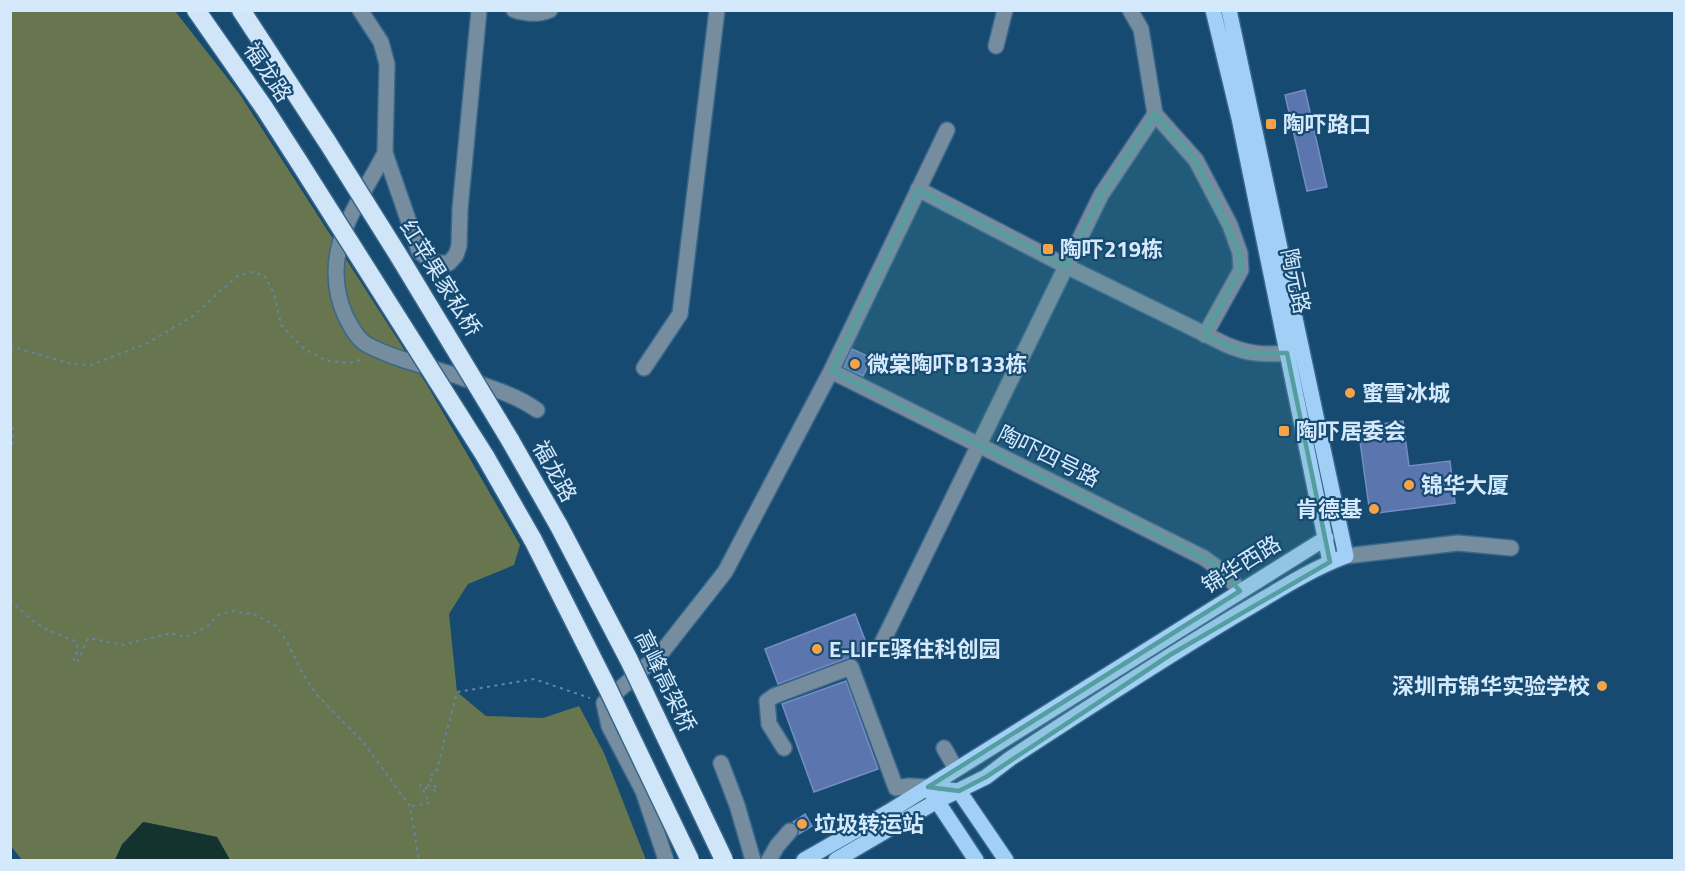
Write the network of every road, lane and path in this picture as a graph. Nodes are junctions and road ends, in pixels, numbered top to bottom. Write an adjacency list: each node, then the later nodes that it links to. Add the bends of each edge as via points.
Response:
1 (196, 10): 51 (highway, 福龙路, bridge, via 299,162 485,456 533,540)
2 (241, 10): 15 (highway, 福龙路)
3 (360, 10): 16 (street, via 381,42 387,64)
4 (479, 10): 16 (street, via 459,246 448,263 429,261 419,251)
5 (514, 10): 6 (street)
6 (550, 10)
7 (717, 10): 23 (street, via 680,314)
8 (1005, 10): 12 (street)
9 (1130, 10): 13 (street, via 1141,29)
10 (1213, 10): 22 (main road, 陶元路)
11 (1229, 10): 33 (main road, 陶元路)
12 (996, 46)
13 (1155, 114): 18 (street, via 1101,195); 19 (street, via 1196,160 1240,253 1240,270)
14 (948, 130): 17 (street)
15 (328, 143): 27 (highway, 红苹果家私桥, bridge)
16 (385, 153): 21 (street, via 343,231 337,249 336,283 351,328 364,343)
17 (918, 189): 18 (street); 24 (street)
18 (1066, 266): 19 (street); 28 (street)
19 (1204, 335): 22 (street, via 1247,353)
20 (10, 346): 21 (path, via 72,364 91,365 148,343 193,316 236,277 250,272 264,275 274,293 281,325 304,349 327,361 349,363)
21 (387, 352): 25 (street, via 515,396)
22 (1287, 353): 31 (main road, 陶元路)
23 (644, 368)
24 (831, 371): 28 (street, 陶吓四号路); 38 (street, via 726,572 662,652)
25 (537, 410)
26 (10, 420): 29 (path, via 14,431)
27 (510, 440): 30 (highway, 福龙路)
28 (979, 447): 35 (street, 陶吓四号路, via 1216,565); 37 (street)
29 (12, 450)
30 (559, 526): 52 (highway, 高峰高架桥, bridge, via 629,660)
31 (1326, 538): 33 (main road); 34 (main road, 陶元路); 35 (main road, 锦华西路)
32 (1512, 548): 33 (street, via 1458,543)
33 (1346, 556): 34 (main road, 锦华西路)
34 (1330, 562): 44 (main road, 锦华西路, via 1170,655)
35 (1240, 591): 42 (main road, 锦华西路)
36 (10, 600): 46 (path, via 30,619 76,642 76,663 89,638 123,645 171,633 186,637 224,613 261,617 276,626 317,695 363,742)
37 (882, 643)
38 (604, 703): 46 (path, via 534,680 456,692 436,773 429,776 437,790 420,785 430,803); 50 (street, via 609,726 643,791)
39 (784, 748): 43 (street, via 769,724 767,701 851,668 882,729 896,788)
40 (944, 748): 42 (street)
41 (721, 763): 53 (street)
42 (956, 769): 43 (main road, 锦华西路)
43 (928, 787): 44 (main road); 45 (main road); 55 (main road, 锦华西路)
44 (959, 791): 45 (main road, 锦华西路); 48 (main road)
45 (937, 801): 56 (main road, 锦华西路); 57 (main road)
46 (410, 806): 49 (path)
47 (790, 831): 54 (street)
48 (1003, 856): 58 (main road)
49 (419, 861)
50 (666, 861)
51 (690, 861)
52 (724, 861)
53 (753, 861)
54 (769, 861)
55 (804, 861)
56 (836, 861)
57 (976, 861)
58 (985, 861)

